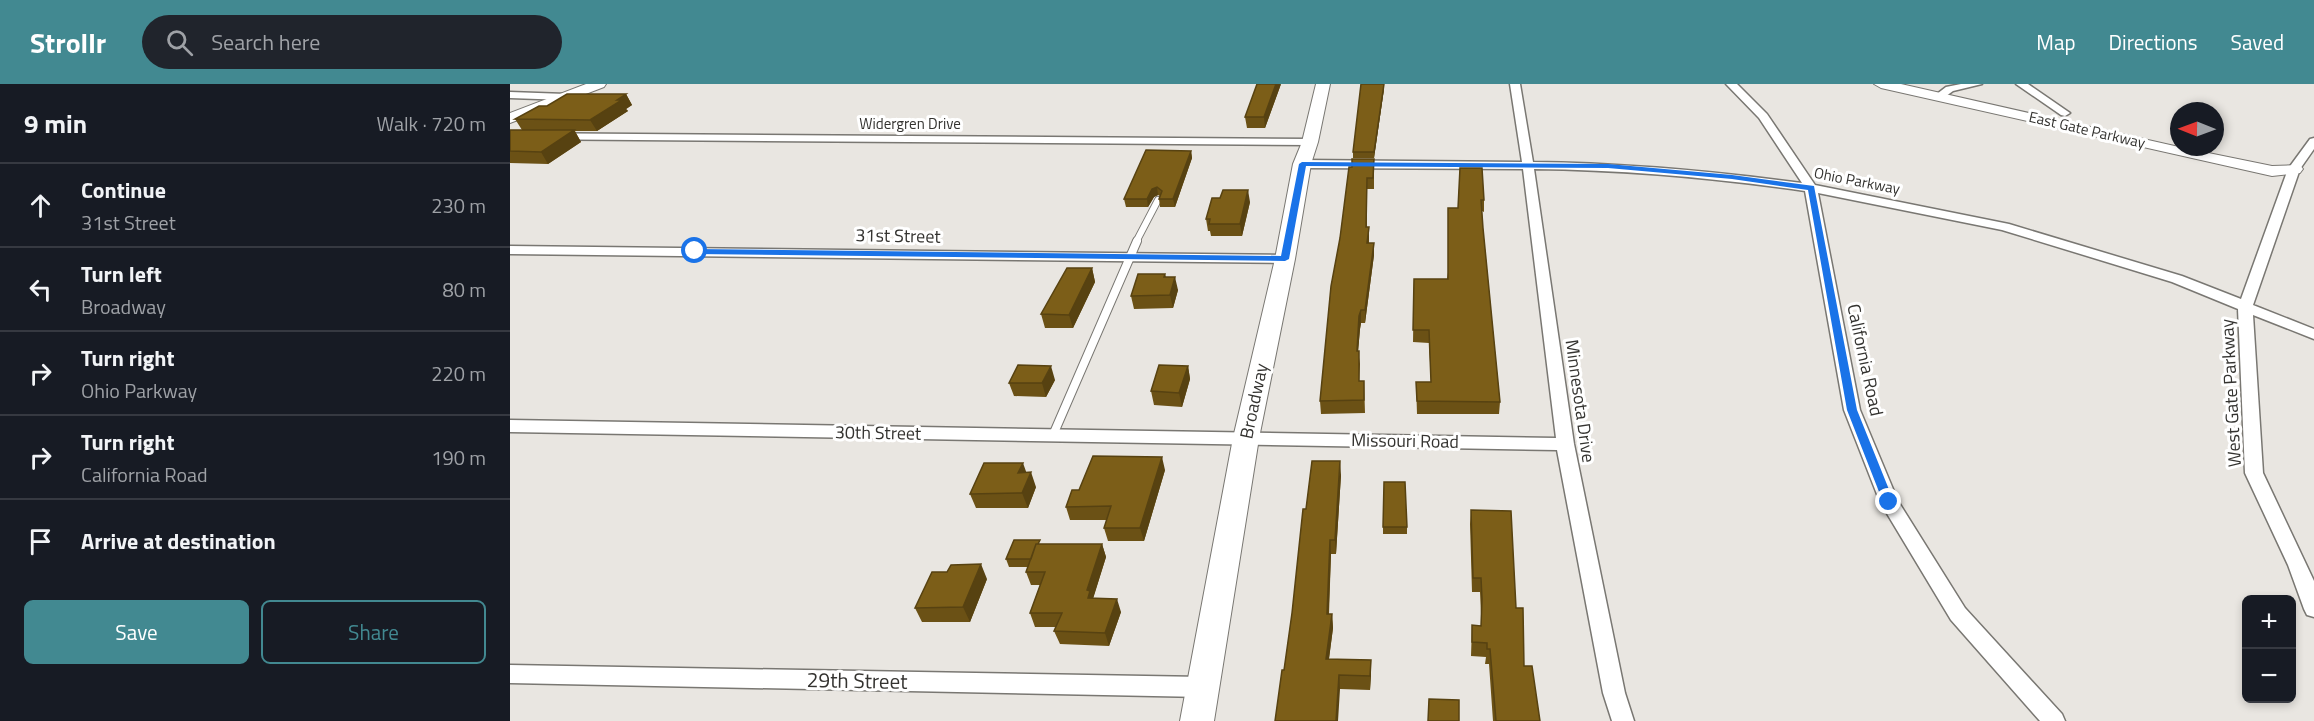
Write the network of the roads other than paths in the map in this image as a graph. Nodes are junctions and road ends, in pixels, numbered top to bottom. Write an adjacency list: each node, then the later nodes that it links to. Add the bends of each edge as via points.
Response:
1 (579, 84): 12 (main road)
2 (599, 84): 12 (main road)
3 (1323, 84): 19 (main road, Broadway)
4 (1515, 84): 22 (street, Minnesota Drive)
5 (1731, 84): 25 (street, California Road, via 1763,116)
6 (1881, 84): 10 (main road, East Gate Parkway)
7 (1927, 84): 10 (main road, East Gate Parkway)
8 (1977, 84): 10 (street)
9 (2021, 84): 14 (street)
10 (1944, 93): 14 (main road, East Gate Parkway); 23 (main road, East Gate Parkway, via 2272,171)
11 (510, 94): 12 (street)
12 (558, 96): 13 (main road); 15 (main road)
13 (510, 110)
14 (2065, 113): 17 (main road, East Gate Parkway)
15 (510, 118)
16 (510, 136): 19 (street, Widergren Drive)
17 (2170, 136)
18 (2314, 141): 23 (street, West Gate Parkway)
19 (1310, 142): 21 (main road, Broadway)
20 (2224, 148): 23 (main road, East Gate Parkway, via 2276,159)
21 (1302, 164): 22 (street, Ohio Parkway); 29 (main road, Broadway)
22 (1528, 165): 25 (street, Ohio Parkway, via 1620,167); 35 (street, Minnesota Drive)
23 (2294, 170): 24 (main road, East Gate Parkway); 30 (street, West Gate Parkway)
24 (2314, 175)
25 (1811, 188): 30 (street, Ohio Parkway, via 2004,227 2177,279); 41 (street, California Road, via 1852,410 1889,502 1958,614)
26 (1158, 200): 28 (lane)
27 (510, 250): 28 (street, 31st Street)
28 (1129, 256): 29 (street, 31st Street); 33 (lane)
29 (1285, 259): 34 (main road, Broadway)
30 (2245, 308): 31 (street, Ohio Parkway); 36 (street, West Gate Parkway, via 2254,473 2298,565)
31 (2314, 334)
32 (510, 426): 33 (street, 30th Street)
33 (1053, 435): 34 (street, 30th Street)
34 (1246, 438): 35 (street, Missouri Road); 38 (main road, Broadway)
35 (1564, 444): 40 (street, Minnesota Drive)
36 (2314, 609)
37 (510, 674): 38 (street, 29th Street)
38 (1203, 687): 39 (main road, Broadway)
39 (1197, 721)
40 (1623, 721)
41 (2054, 721)

